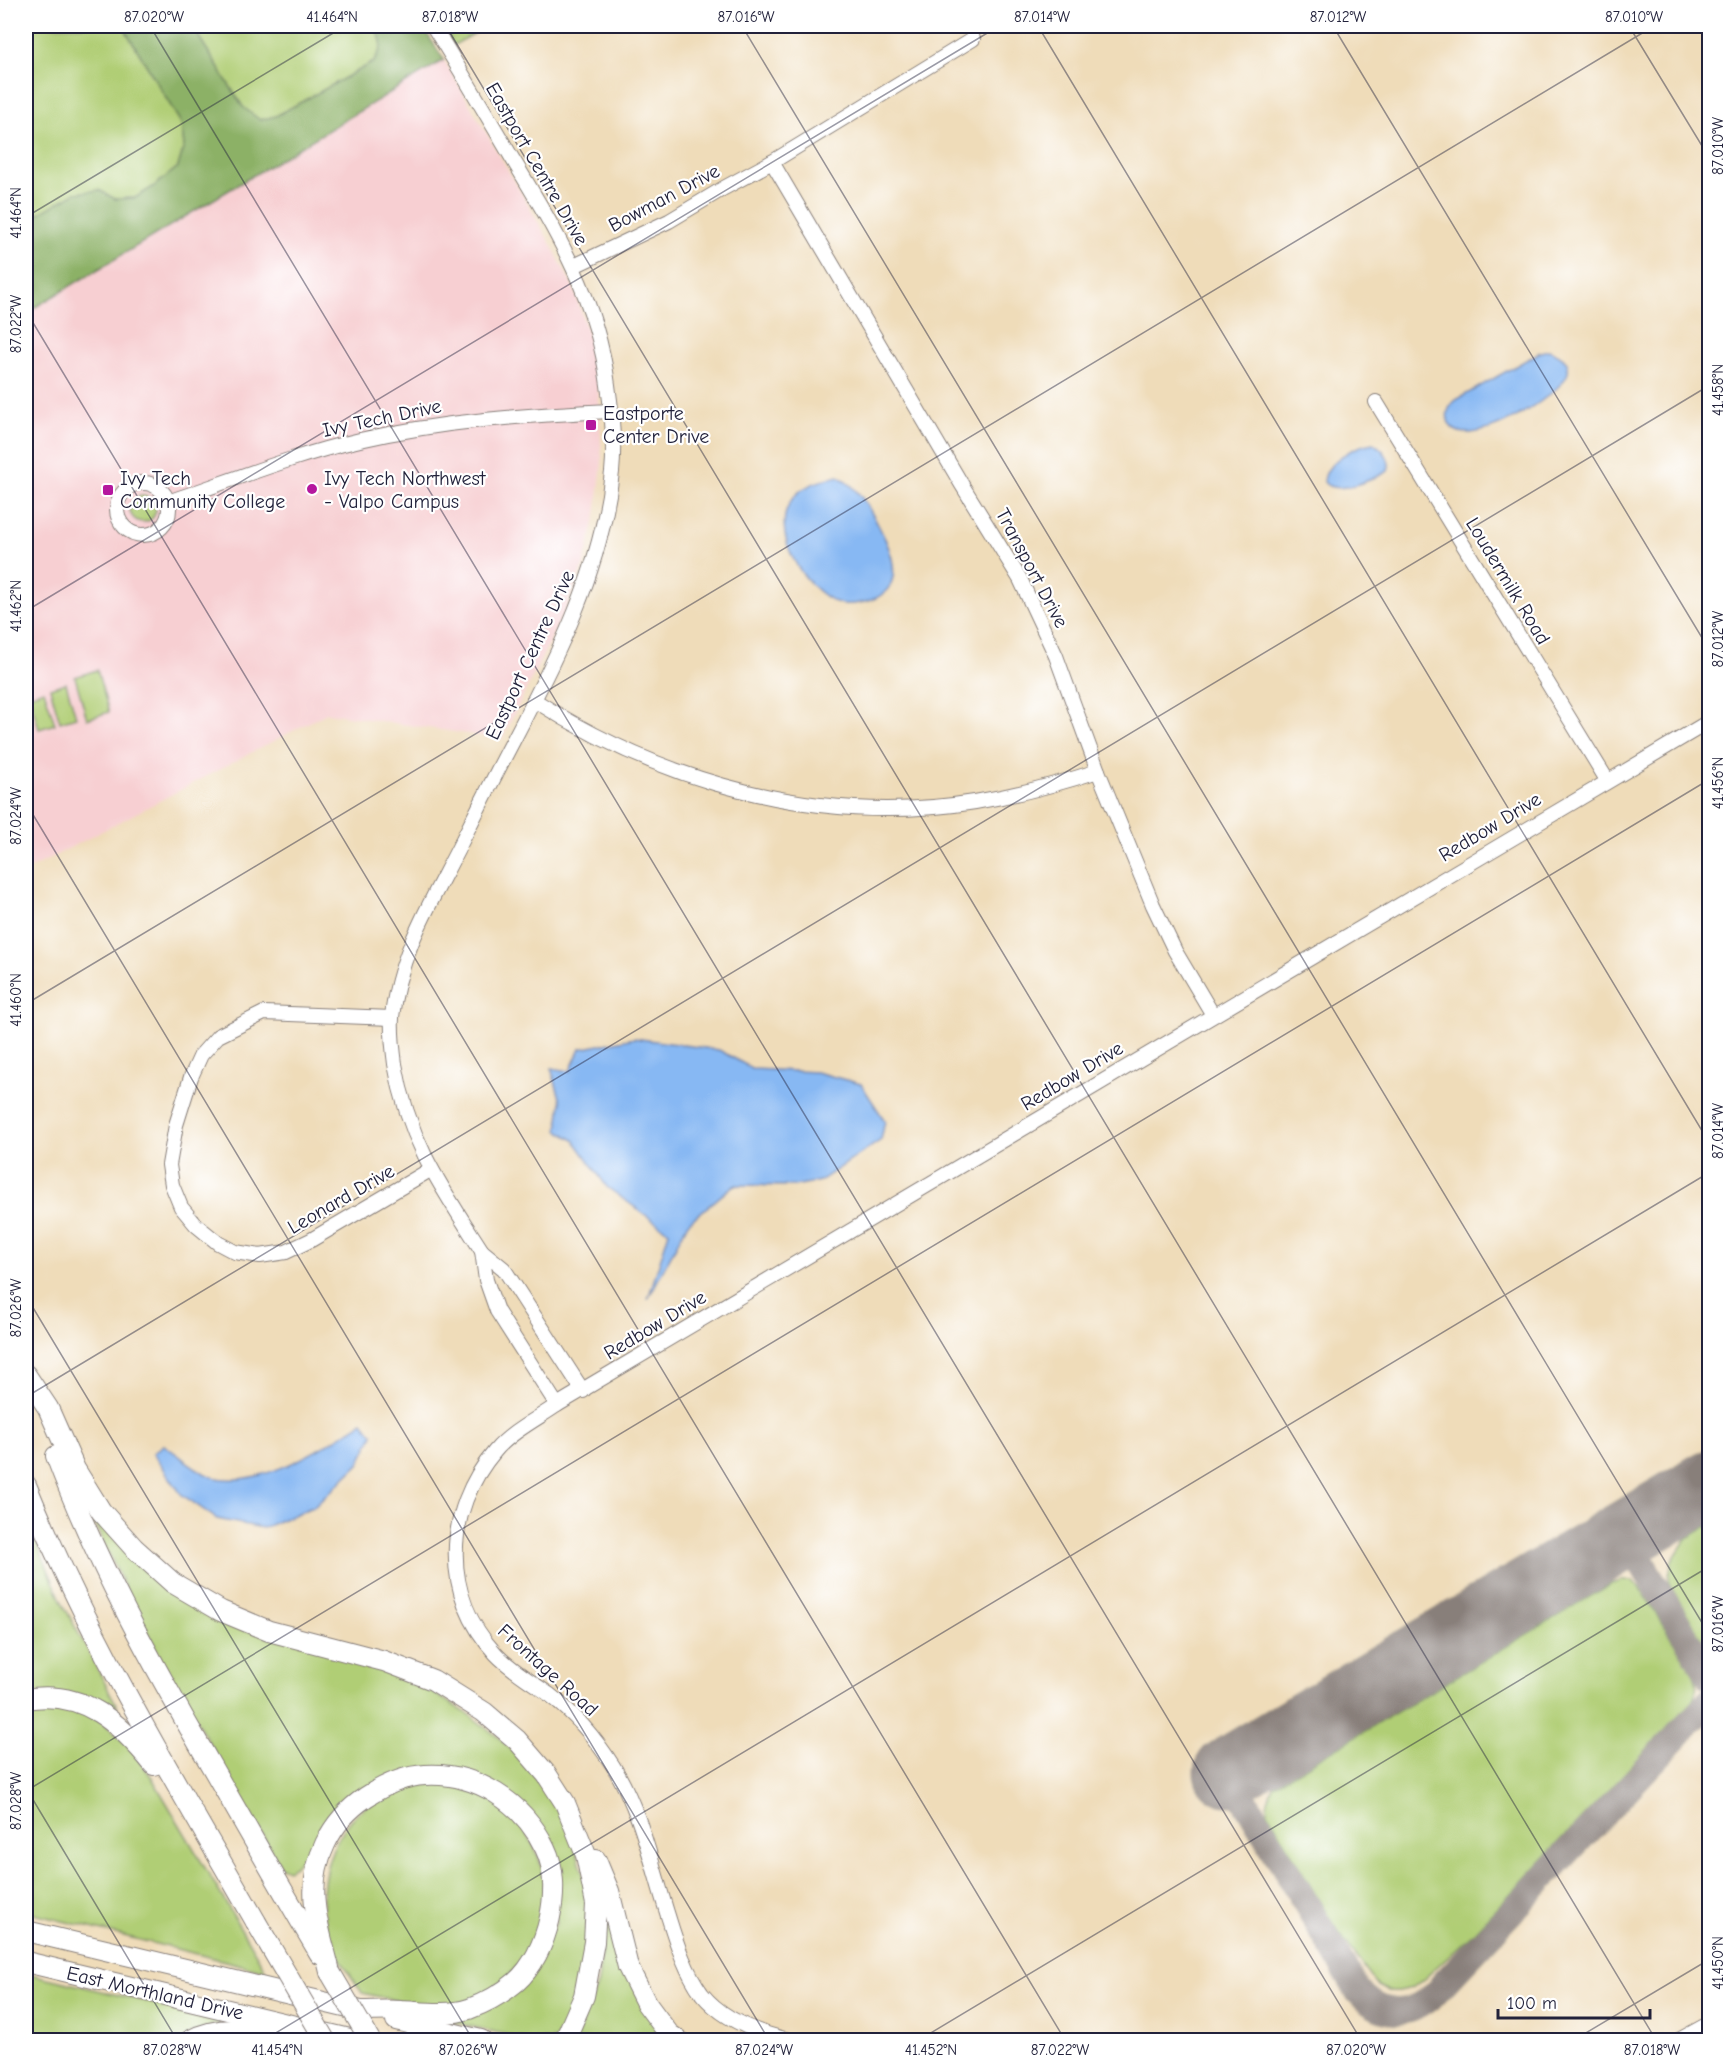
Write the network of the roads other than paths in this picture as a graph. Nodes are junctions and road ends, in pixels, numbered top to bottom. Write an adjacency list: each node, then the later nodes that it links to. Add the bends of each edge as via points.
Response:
1 (433, 26): 4 (street, Eastport Centre Drive)
2 (973, 39): 3 (street, Bowman Drive)
3 (772, 162): 4 (street, Bowman Drive, via 669,221); 10 (street, Transport Drive, via 1020,579 1056,656)
4 (574, 266): 6 (street, Eastport Centre Drive, via 602,350)
5 (1376, 402): 11 (street, Loudermilk Road)
6 (611, 411): 7 (street, Ivy Tech Drive, via 534,414 361,440); 8 (street, Eastport Centre Drive, via 612,472 596,553 577,607)
7 (168, 502)
8 (534, 700): 10 (street, via 583,730 673,771 785,800 838,807 973,803); 13 (street, Eastport Centre Drive, via 420,923 400,979)
9 (1710, 720): 11 (street, Redbow Drive)
10 (1098, 771): 12 (street, Transport Drive, via 1174,951)
11 (1607, 780): 12 (street, Redbow Drive)
12 (1213, 1015): 17 (street, Redbow Drive)
13 (392, 1018): 14 (street, Eastport Centre Drive, via 400,1095); 14 (street, Leonard Drive, via 264,1013 218,1036 201,1055 176,1125 169,1165 172,1185 181,1207 218,1243 236,1252 260,1256 286,1252 311,1240)
14 (430, 1170): 15 (street, Eastport Centre Drive)
15 (482, 1251): 17 (street, Eastport Centre Drive, via 504,1269); 18 (street, Eastport Centre Drive, via 486,1280 497,1311)
16 (26, 1375): 21 (highway, via 48,1408 75,1469 101,1511 173,1583 221,1611 269,1631 384,1661 433,1680 484,1712 517,1740 547,1774); 25 (highway, via 80,1514 128,1618)
17 (583, 1391): 18 (street, Redbow Drive)
18 (557, 1405): 37 (street, Frontage Road, via 497,1449 472,1485 458,1524 454,1554 467,1611 497,1655 574,1715 613,1766 627,1792 678,1946 703,1995 741,2023)
19 (26, 1485): 22 (highway, via 89,1625)
20 (26, 1699): 22 (highway, via 50,1697 82,1703 115,1722 135,1741)
21 (565, 1803): 35 (highway, via 586,1855 596,1904 584,1996); 36 (highway, via 609,1891 628,1967 646,2003)
22 (199, 1823): 31 (highway, bridge)
23 (26, 1922): 26 (highway)
24 (26, 1931): 26 (highway)
25 (316, 1937): 28 (highway, via 314,1872 328,1837 349,1808 387,1784 424,1774 465,1778 500,1794 526,1819 546,1848 553,1900 548,1927 534,1959 517,1981 468,2009 435,2013); 33 (highway, bridge, via 330,1972)
26 (66, 1941): 28 (highway)
27 (26, 1962): 32 (highway, East Morthland Drive)
28 (360, 2011): 34 (highway)
29 (1710, 2023): 38 (street)
30 (191, 2040): 32 (highway, via 216,2032 245,2030)
31 (325, 2040)
32 (353, 2040)
33 (370, 2040)
34 (481, 2040)
35 (565, 2040)
36 (678, 2040)
37 (789, 2040)
38 (1679, 2040)

